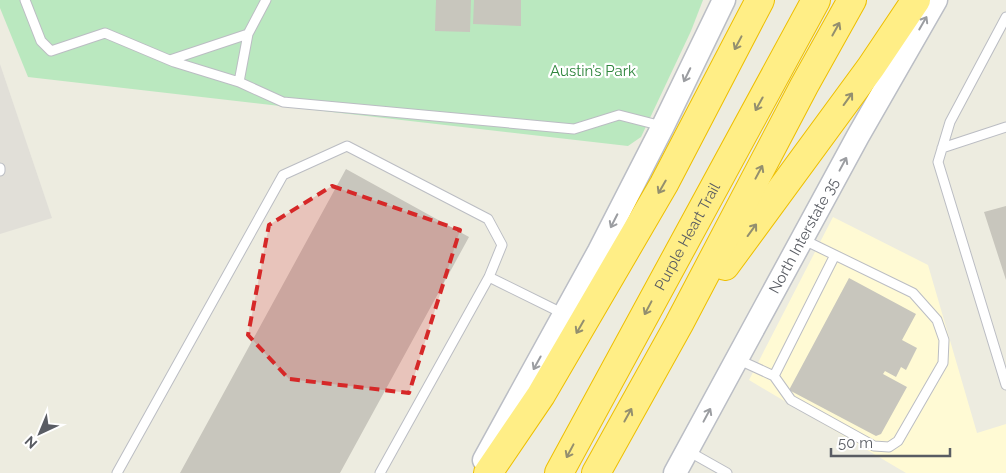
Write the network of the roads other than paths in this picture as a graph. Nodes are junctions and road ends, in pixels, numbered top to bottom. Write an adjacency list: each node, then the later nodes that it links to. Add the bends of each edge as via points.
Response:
1 (25, 0): 11 (lane, via 41,40 51,51 105,33)
2 (266, 0): 10 (lane)
3 (724, 0): 13 (main road, one-way to 13)
4 (760, 0): 29 (highway, one-way to 29, via 664,184 541,395)
5 (816, 0): 30 (highway, Purple Heart Trail, one-way to 30)
6 (852, 0): 20 (highway, one-way to 6)
7 (916, 0): 20 (highway, one-way to 7, via 739,248)
8 (936, 0): 16 (main road, North Interstate 35, one-way to 8)
9 (1006, 17): 15 (lane, via 950,122)
10 (248, 34): 11 (lane); 12 (lane)
11 (170, 60): 12 (lane)
12 (239, 82): 13 (lane, via 283,102 574,130 619,115)
13 (663, 126): 19 (main road, one-way to 19)
14 (1006, 127): 15 (lane)
15 (942, 148): 22 (lane, via 938,162)
16 (802, 240): 17 (lane); 21 (main road, North Interstate 35)
17 (835, 255): 23 (lane); 23 (lane, via 913,292 937,320 944,340 943,363 898,441 889,447 874,446 791,400)
18 (489, 276): 19 (lane); 26 (lane, via 502,246 488,219 347,146 283,175); 27 (lane)
19 (564, 314): 28 (main road, one-way to 28)
20 (679, 324): 31 (highway, one-way to 20)
21 (737, 359): 23 (lane); 25 (main road, North Interstate 35, one-way to 21)
22 (1003, 366): 24 (lane)
23 (774, 376)
24 (1006, 384)
25 (687, 451): 32 (main road, North Interstate 35); 33 (lane)
26 (117, 473)
27 (380, 473)
28 (476, 473)
29 (488, 473)
30 (558, 473)
31 (596, 473)
32 (675, 473)
33 (727, 473)

